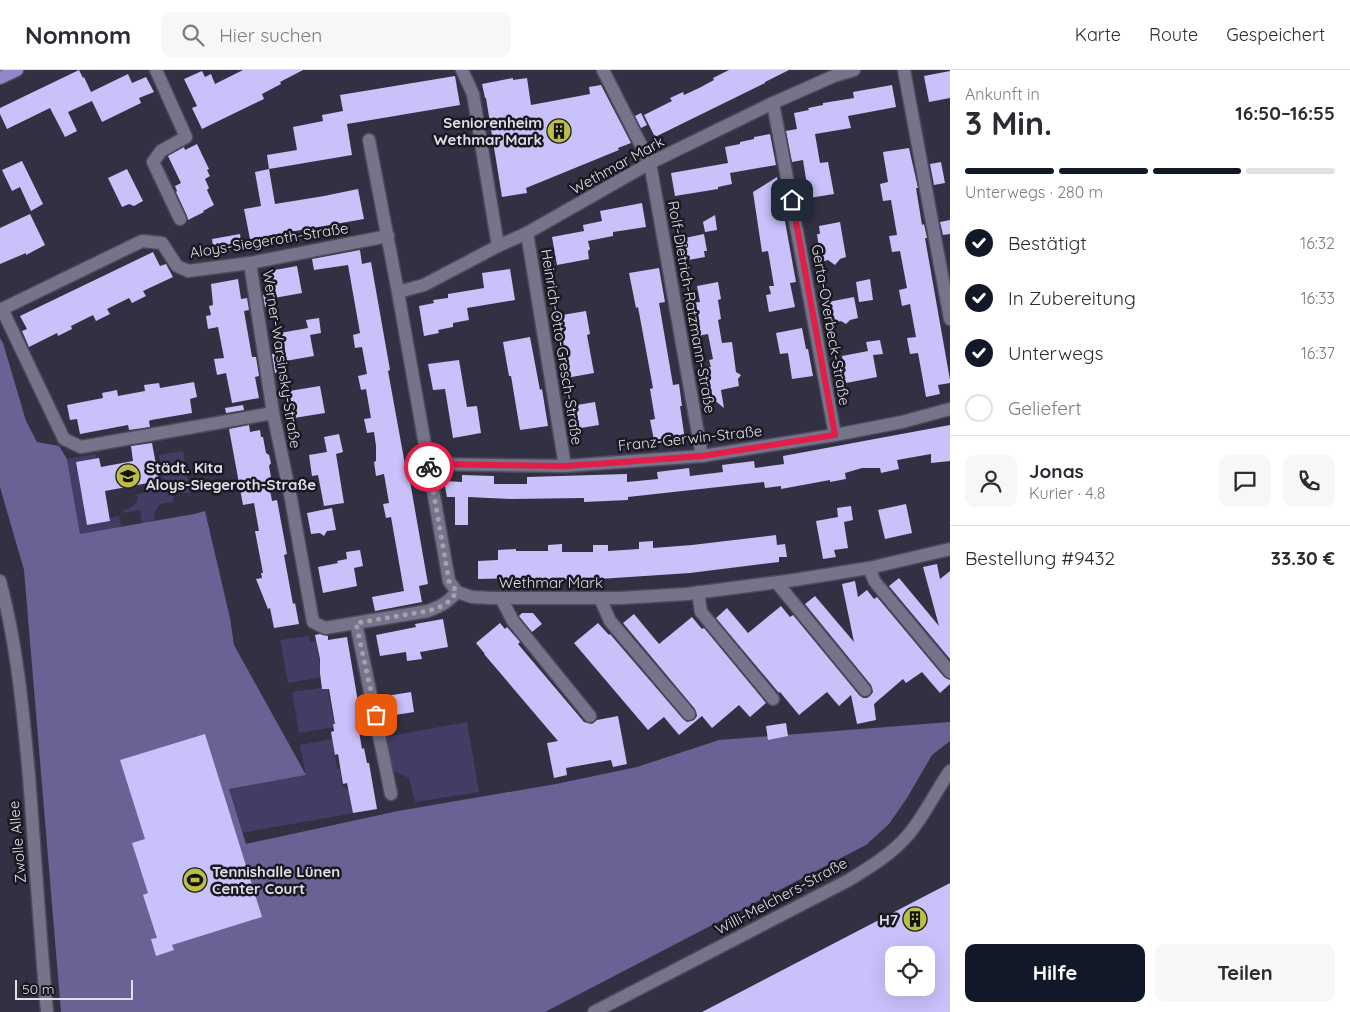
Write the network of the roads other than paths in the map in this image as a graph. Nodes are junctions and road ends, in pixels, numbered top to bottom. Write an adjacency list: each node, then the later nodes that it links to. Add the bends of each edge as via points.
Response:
1 (17, 70): 7 (main road)
2 (156, 70): 11 (street, via 186,137 161,151 152,162)
3 (462, 70): 14 (street, via 473,94)
4 (603, 70): 10 (street, Rolf-Dietrich-Ratzmann-Straße)
5 (854, 70): 8 (street, Wethmar Mark)
6 (904, 70): 17 (street)
7 (0, 78)
8 (774, 102): 10 (street, Wethmar Mark); 20 (street, Gerta-Overbeck-Straße)
9 (369, 140): 13 (street)
10 (650, 163): 12 (street, Wethmar Mark); 21 (street, Rolf-Dietrich-Ratzmann-Straße)
11 (180, 220)
12 (527, 233): 14 (street, Wethmar Mark); 23 (street, Heinrich-Otto-Gresch-Straße)
13 (388, 236): 15 (street, Aloys-Siegeroth-Straße); 16 (street)
14 (498, 246): 16 (street, Wethmar Mark, via 424,285)
15 (250, 263): 19 (street, Werner-Warsinsky-Straße); 19 (street, Aloys-Siegeroth-Straße, via 188,271 177,266 162,243 142,241 2,309 64,439 81,447)
16 (398, 292): 22 (street)
17 (950, 319)
18 (950, 409): 20 (street, Franz-Gerwin-Straße)
19 (273, 413): 32 (street, Werner-Warsinsky-Straße, via 314,622 325,628)
20 (835, 435): 21 (street, Franz-Gerwin-Straße)
21 (702, 456): 23 (street, Franz-Gerwin-Straße)
22 (429, 464): 23 (street, Franz-Gerwin-Straße); 28 (street, via 449,581)
23 (565, 466)
24 (949, 550): 25 (street, Wethmar Mark)
25 (869, 568): 27 (street, Wethmar Mark); 33 (street, via 875,582)
26 (0, 580): 40 (street, Zwolle Allee, via 20,686)
27 (777, 582): 29 (street, Wethmar Mark); 34 (street)
28 (457, 592): 30 (street, Wethmar Mark, via 472,597); 32 (street, Werner-Warsinsky-Straße, via 442,606 428,611)
29 (698, 592): 31 (street, Wethmar Mark); 35 (street, via 701,612)
30 (501, 598): 31 (street, Wethmar Mark); 37 (street, via 513,621)
31 (600, 598): 36 (street, via 610,621)
32 (356, 623): 39 (street)
33 (950, 672)
34 (865, 690)
35 (774, 699)
36 (690, 714)
37 (590, 716)
38 (950, 770): 41 (street, Willi-Melchers-Straße, via 908,836 879,861 849,880)
39 (391, 794)
40 (47, 1012)
41 (594, 1012)

